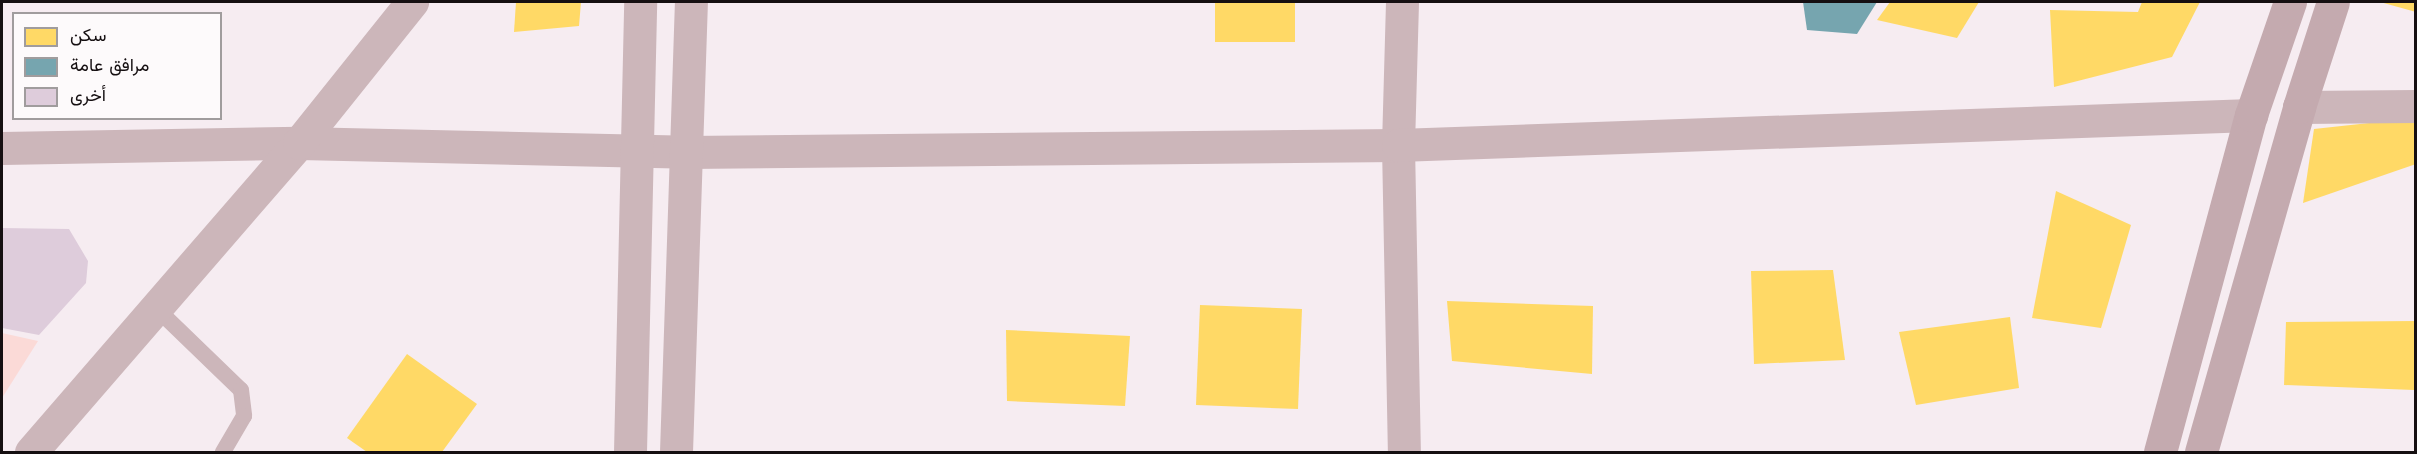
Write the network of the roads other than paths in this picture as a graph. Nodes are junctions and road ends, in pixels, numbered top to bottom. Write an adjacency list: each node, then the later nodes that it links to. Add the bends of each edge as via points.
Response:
1 (412, 2): 10 (street)
2 (640, 2): 13 (street)
3 (691, 2): 14 (street)
4 (1402, 2): 11 (street)
5 (2290, 2): 9 (main road)
6 (2333, 2): 8 (main road)
7 (2415, 106): 8 (street)
8 (2299, 107): 22 (main road)
9 (2251, 115): 11 (street); 21 (main road)
10 (299, 143): 12 (street); 13 (street); 15 (street)
11 (1398, 145): 14 (street); 20 (street)
12 (2, 148)
13 (635, 152): 14 (street); 18 (street)
14 (687, 152): 19 (street)
15 (156, 308): 16 (street); 17 (lane, via 241,390 244,416)
16 (31, 453)
17 (223, 453)
18 (630, 453)
19 (676, 453)
20 (1404, 453)
21 (2160, 453)
22 (2201, 453)

